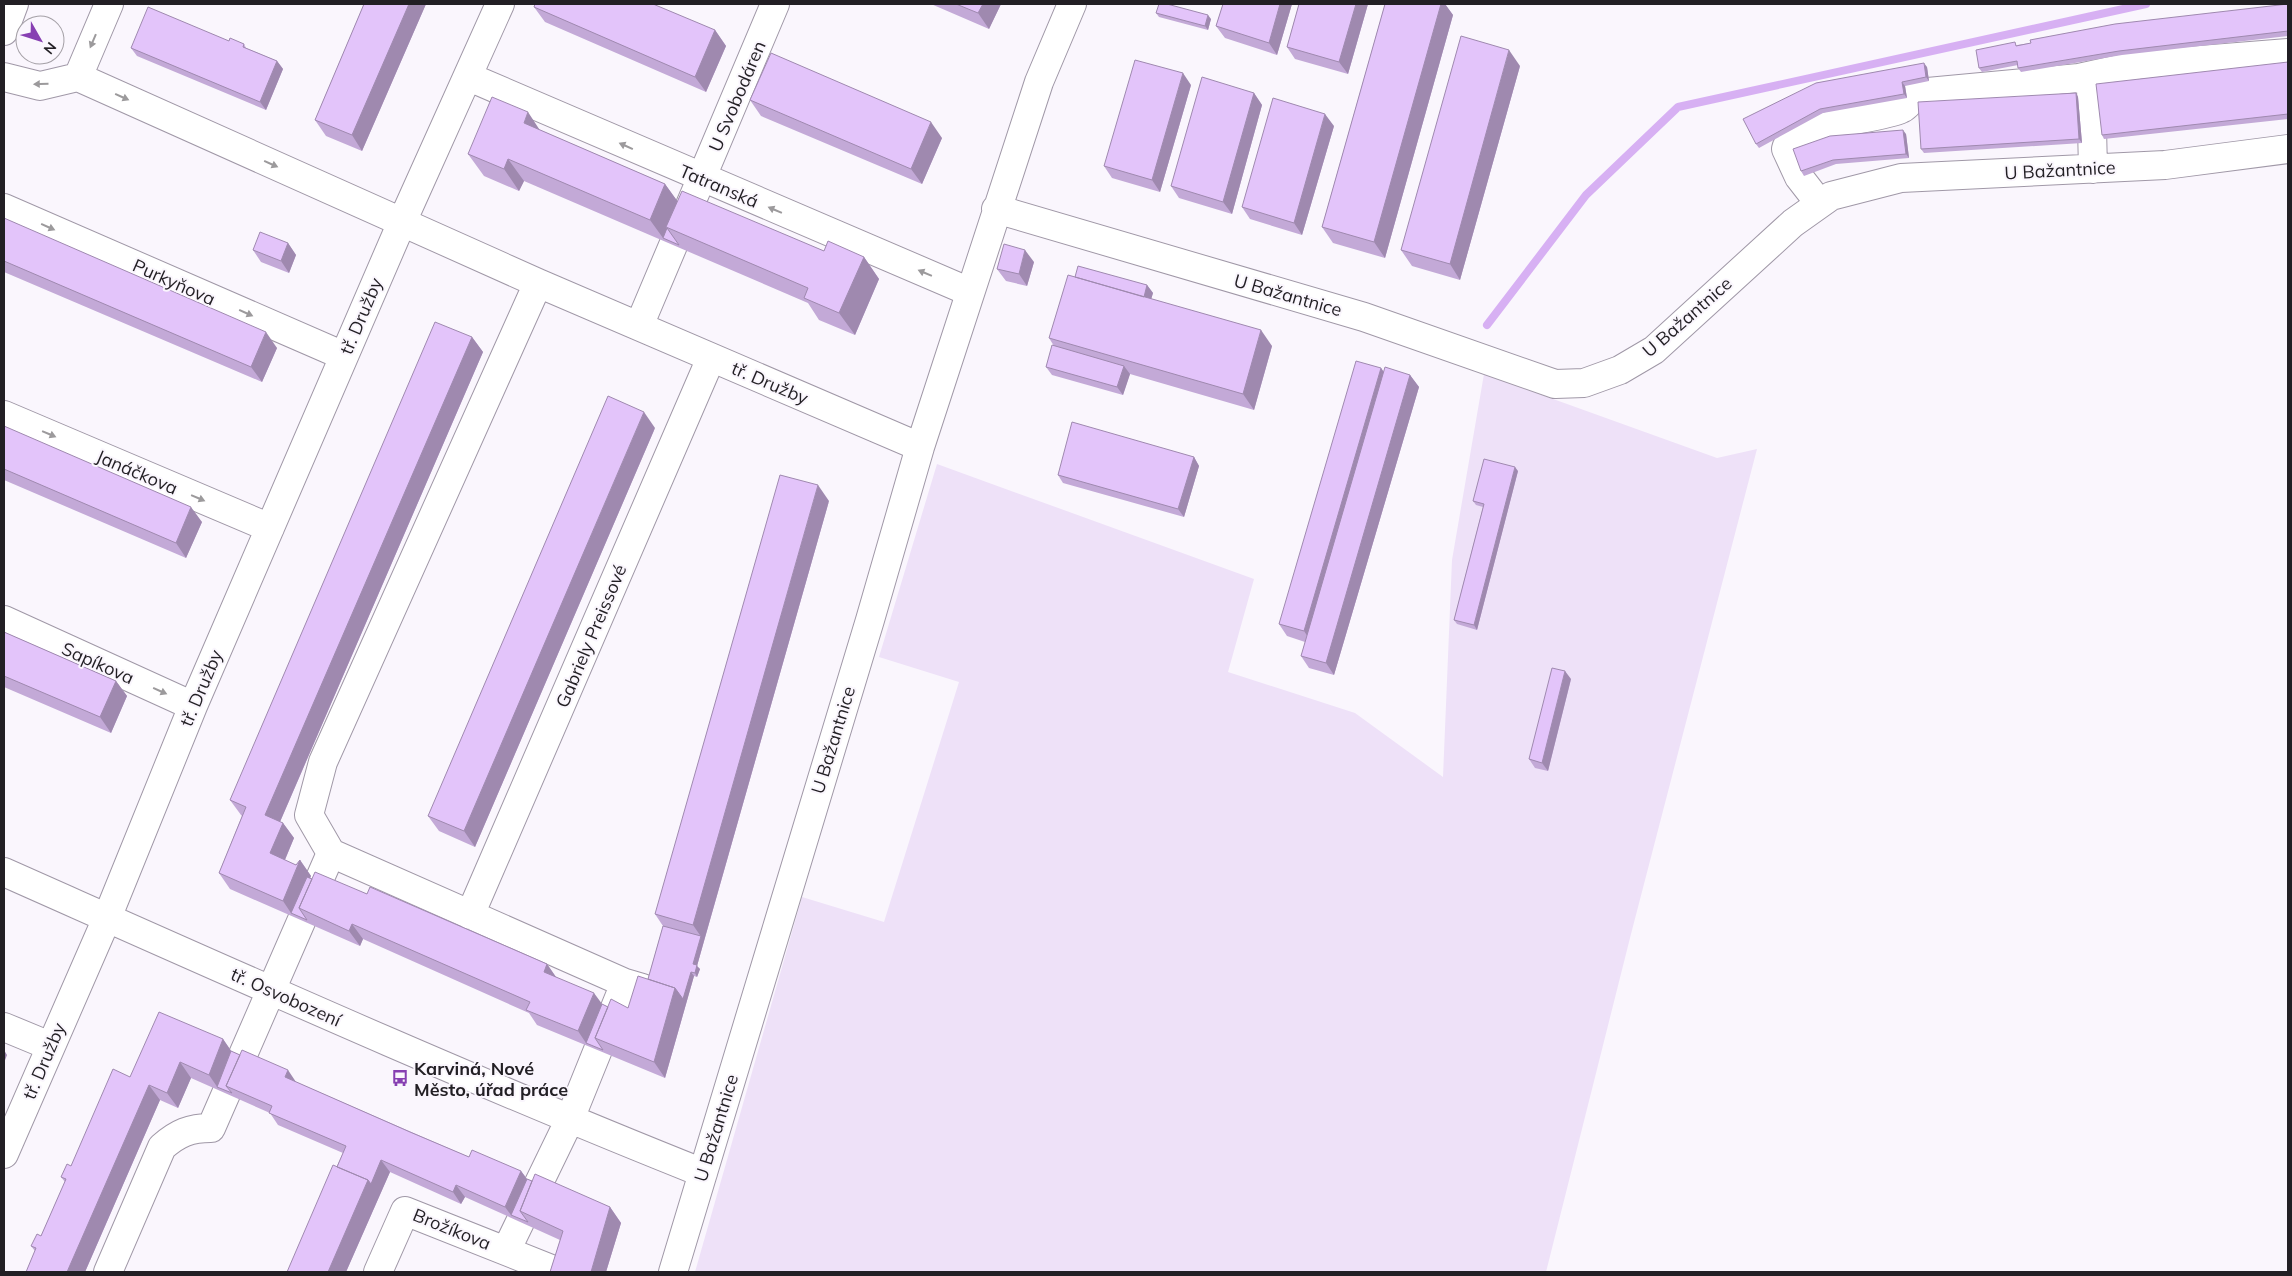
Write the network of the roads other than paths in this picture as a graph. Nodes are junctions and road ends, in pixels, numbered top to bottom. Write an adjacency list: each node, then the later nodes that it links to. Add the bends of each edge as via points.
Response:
1 (14, 4): 6 (street)
2 (109, 4): 9 (street, one-way to 9)
3 (500, 4): 10 (street, tř. Družby)
4 (775, 4): 14 (street, U Svobodáren)
5 (1072, 4): 17 (street, U Bažantnice, via 1039,82)
6 (4, 31)
7 (2288, 53): 11 (street, via 2138,65)
8 (4, 77): 9 (street, one-way to 8, via 40,86)
9 (78, 77): 18 (street, tř. Družby, one-way to 18)
10 (469, 78): 14 (street, Tatranská, one-way to 10); 18 (street, tř. Družby)
11 (2079, 78): 13 (street, via 2091,87); 15 (street, via 1917,93 1903,109 1811,129 1789,142 1786,149 1799,177)
12 (2288, 149): 13 (street, U Bažantnice, via 2165,165)
13 (2093, 169): 15 (street, U Bažantnice, via 1902,178 1831,196)
14 (702, 179): 20 (street, Tatranská, one-way to 14); 21 (street, U Svobodáren)
15 (1820, 204): 17 (street, U Bažantnice, via 1793,223 1654,350 1620,370 1584,383 1555,384 1364,317)
16 (4, 208): 22 (street, Purkyňova, one-way to 22)
17 (996, 209): 20 (street, U Bažantnice)
18 (402, 222): 19 (street, tř. Družby); 22 (street, tř. Družby)
19 (538, 283): 21 (street, tř. Družby); 29 (street, via 323,762 309,815)
20 (970, 292): 25 (street, U Bažantnice)
21 (639, 326): 23 (street, tř. Družby)
22 (344, 356): 26 (street, tř. Družby)
23 (711, 358): 25 (street, tř. Družby); 31 (street, Gabriely Preissové)
24 (4, 415): 26 (street, Janáčkova, one-way to 26)
25 (920, 447): 38 (street, U Bažantnice)
26 (270, 528): 28 (street, tř. Družby)
27 (4, 620): 28 (street, Sapíkova, one-way to 28)
28 (193, 706): 32 (street, tř. Družby)
29 (331, 853): 31 (street); 33 (street)
30 (4, 872): 32 (street, tř. Osvobození)
31 (470, 915): 36 (street, via 634,986)
32 (107, 918): 33 (street, tř. Osvobození); 35 (street, tř. Družby)
33 (272, 992): 36 (street, tř. Osvobození); 41 (street, via 211,1128 194,1128 177,1134 162,1147)
34 (4, 1027): 35 (street)
35 (50, 1046): 37 (street, tř. Družby)
36 (570, 1120): 38 (street, tř. Osvobození); 39 (street, Brožíkova)
37 (4, 1154)
38 (703, 1172): 43 (street, U Bažantnice)
39 (506, 1251): 40 (street, Brožíkova); 42 (street, Brožíkova, via 405,1211)
40 (551, 1269)
41 (108, 1272)
42 (378, 1272)
43 (673, 1272)

